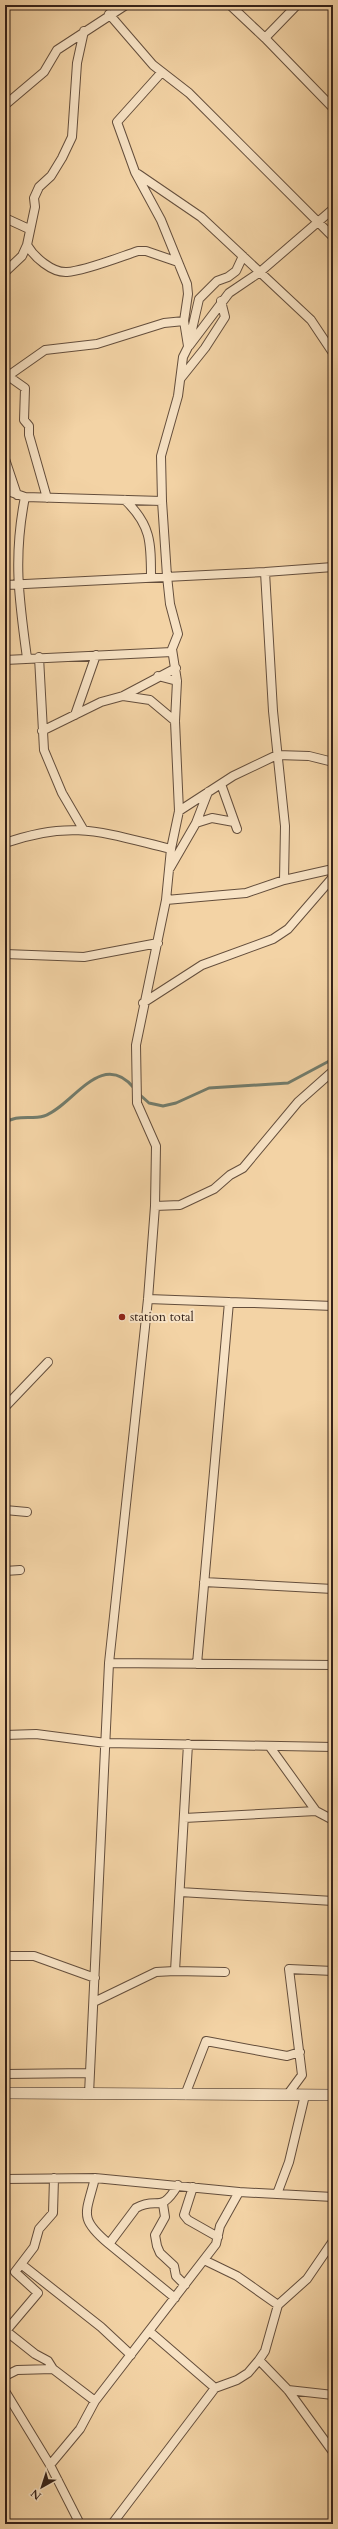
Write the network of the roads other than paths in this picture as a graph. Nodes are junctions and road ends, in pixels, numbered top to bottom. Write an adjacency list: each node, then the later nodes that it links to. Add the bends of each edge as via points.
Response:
1 (126, 5): 4 (street)
2 (230, 5): 6 (street)
3 (297, 5): 6 (street)
4 (109, 14): 5 (street); 7 (street)
5 (84, 32): 8 (street, via 57,50 44,72); 14 (street, via 77,64 72,138 62,158 37,193)
6 (265, 38): 9 (street)
7 (161, 73): 10 (street, via 117,122); 13 (street, via 189,93)
8 (5, 106)
9 (333, 108)
10 (135, 172): 17 (street, via 201,217); 18 (street, via 161,220)
11 (333, 208): 13 (street)
12 (5, 218): 14 (street)
13 (316, 222): 15 (street); 20 (street)
14 (29, 229): 16 (street)
15 (333, 237)
16 (27, 245): 18 (street, via 43,262 62,272 138,251 146,251); 19 (street, via 22,256)
17 (243, 256): 20 (street); 23 (street, via 236,270 202,294)
18 (178, 262): 22 (street, via 187,284)
19 (5, 272)
20 (260, 272): 21 (street); 24 (street, via 311,320)
21 (221, 301): 23 (street); 26 (street, via 225,316 205,348)
22 (184, 321): 23 (street); 25 (street, via 164,323 97,344 46,350)
23 (188, 347): 26 (street)
24 (333, 353)
25 (7, 375): 30 (street, via 25,388 24,420 28,426)
26 (181, 378): 32 (street, via 161,456)
27 (5, 459): 29 (street)
28 (5, 490): 29 (street)
29 (21, 496): 30 (street); 39 (street)
30 (47, 498): 31 (street)
31 (125, 500): 32 (street); 34 (street, via 140,514)
32 (162, 501): 33 (street)
33 (164, 541): 34 (street); 37 (street)
34 (150, 542): 38 (street)
35 (333, 566): 36 (street)
36 (265, 572): 37 (street); 53 (street, via 266,619)
37 (167, 576): 38 (street); 41 (street, via 170,604 178,634)
38 (151, 577): 39 (street)
39 (18, 584): 40 (street); 43 (street)
40 (5, 585)
41 (172, 652): 42 (street); 46 (street)
42 (96, 655): 44 (street); 50 (street)
43 (27, 658): 44 (street); 45 (street)
44 (39, 658): 52 (street)
45 (5, 660)
46 (176, 668): 47 (street); 48 (street)
47 (158, 676): 48 (street); 49 (street)
48 (177, 681): 51 (street)
49 (123, 696): 50 (street); 51 (street, via 150,700)
50 (75, 715): 52 (street)
51 (175, 721): 57 (street)
52 (42, 731): 59 (street, via 44,750 51,768)
53 (277, 755): 54 (street, via 309,756); 55 (street); 65 (street, via 285,826)
54 (333, 762)
55 (221, 784): 56 (street); 58 (street, via 235,826 212,818)
56 (208, 792): 57 (street); 58 (street)
57 (179, 811): 61 (street)
58 (196, 823): 63 (street)
59 (83, 829): 60 (street, via 46,831); 61 (street)
60 (5, 843)
61 (171, 849): 63 (street)
62 (333, 869): 65 (street)
63 (169, 870): 66 (street)
64 (333, 877): 69 (street, via 288,929 278,936 202,965)
65 (284, 880): 66 (street, via 246,894)
66 (166, 900): 67 (street)
67 (158, 943): 68 (street, via 84,957); 69 (street)
68 (5, 954)
69 (143, 1003): 71 (street, via 136,1045 137,1103 156,1146)
70 (333, 1072): 71 (street, via 298,1102 243,1168 214,1189 180,1205)
71 (155, 1206): 72 (street)
72 (148, 1299): 73 (street); 83 (street)
73 (229, 1302): 74 (street); 81 (street)
74 (333, 1306)
75 (48, 1362): 76 (street)
76 (5, 1407)
77 (5, 1510): 78 (street)
78 (27, 1512)
79 (20, 1570): 80 (street)
80 (5, 1571)
81 (204, 1582): 82 (street); 84 (street)
82 (333, 1589)
83 (109, 1663): 84 (street); 87 (street)
84 (197, 1664): 85 (street)
85 (333, 1665)
86 (5, 1735): 87 (street, via 36,1734)
87 (106, 1743): 88 (street); 100 (street)
88 (188, 1744): 89 (street); 92 (street)
89 (270, 1747): 90 (street); 91 (street)
90 (333, 1747)
91 (316, 1810): 92 (street); 93 (street)
92 (184, 1818): 94 (street)
93 (333, 1820)
94 (180, 1892): 95 (street); 97 (street)
95 (333, 1901)
96 (5, 1956): 100 (street, via 34,1956)
97 (175, 1971): 98 (street); 101 (street, via 156,1972)
98 (225, 1972)
99 (333, 1972): 102 (street, via 289,1968)
100 (95, 1978): 101 (street)
101 (94, 2002): 103 (street)
102 (300, 2052): 107 (street, via 302,2075); 108 (street, via 286,2056 206,2041)
103 (90, 2073): 104 (street); 106 (street)
104 (5, 2074)
105 (5, 2093): 106 (street)
106 (89, 2094): 108 (street)
107 (288, 2094): 108 (street); 109 (street)
108 (185, 2095)
109 (305, 2095): 110 (street); 117 (street, via 289,2162)
110 (333, 2095)
111 (54, 2178): 112 (street); 113 (street); 124 (street, via 53,2213 39,2229 34,2247)
112 (95, 2178): 114 (street); 122 (street, via 87,2218 92,2230)
113 (6, 2179)
114 (178, 2185): 115 (street); 119 (street)
115 (193, 2187): 116 (street); 120 (street, via 184,2215 188,2220)
116 (240, 2192): 117 (street); 120 (street, via 220,2226)
117 (277, 2194): 118 (street)
118 (333, 2197)
119 (163, 2204): 122 (street, via 136,2208); 126 (street, via 165,2217 155,2235 157,2246 160,2253 174,2266 176,2276)
120 (218, 2237): 123 (street)
121 (333, 2241): 129 (street, via 308,2279)
122 (109, 2244): 128 (street)
123 (204, 2260): 126 (street); 129 (street, via 237,2276)
124 (21, 2264): 125 (street); 127 (street, via 16,2274)
125 (45, 2283): 127 (street); 132 (street, via 101,2327)
126 (185, 2285): 128 (street)
127 (38, 2292): 130 (street)
128 (175, 2298): 131 (street)
129 (278, 2305): 133 (street, via 265,2351)
130 (5, 2331): 134 (street, via 48,2361)
131 (149, 2332): 132 (street); 136 (street)
132 (131, 2355): 140 (street)
133 (259, 2360): 136 (street, via 238,2380); 137 (street)
134 (53, 2369): 135 (street, via 17,2370); 140 (street)
135 (5, 2376)
136 (215, 2388): 144 (street)
137 (288, 2390): 139 (street); 141 (street)
138 (5, 2391): 142 (street)
139 (333, 2395)
140 (96, 2401): 142 (street, via 80,2429)
141 (333, 2452)
142 (50, 2465): 143 (street)
143 (80, 2524)
144 (112, 2524)

